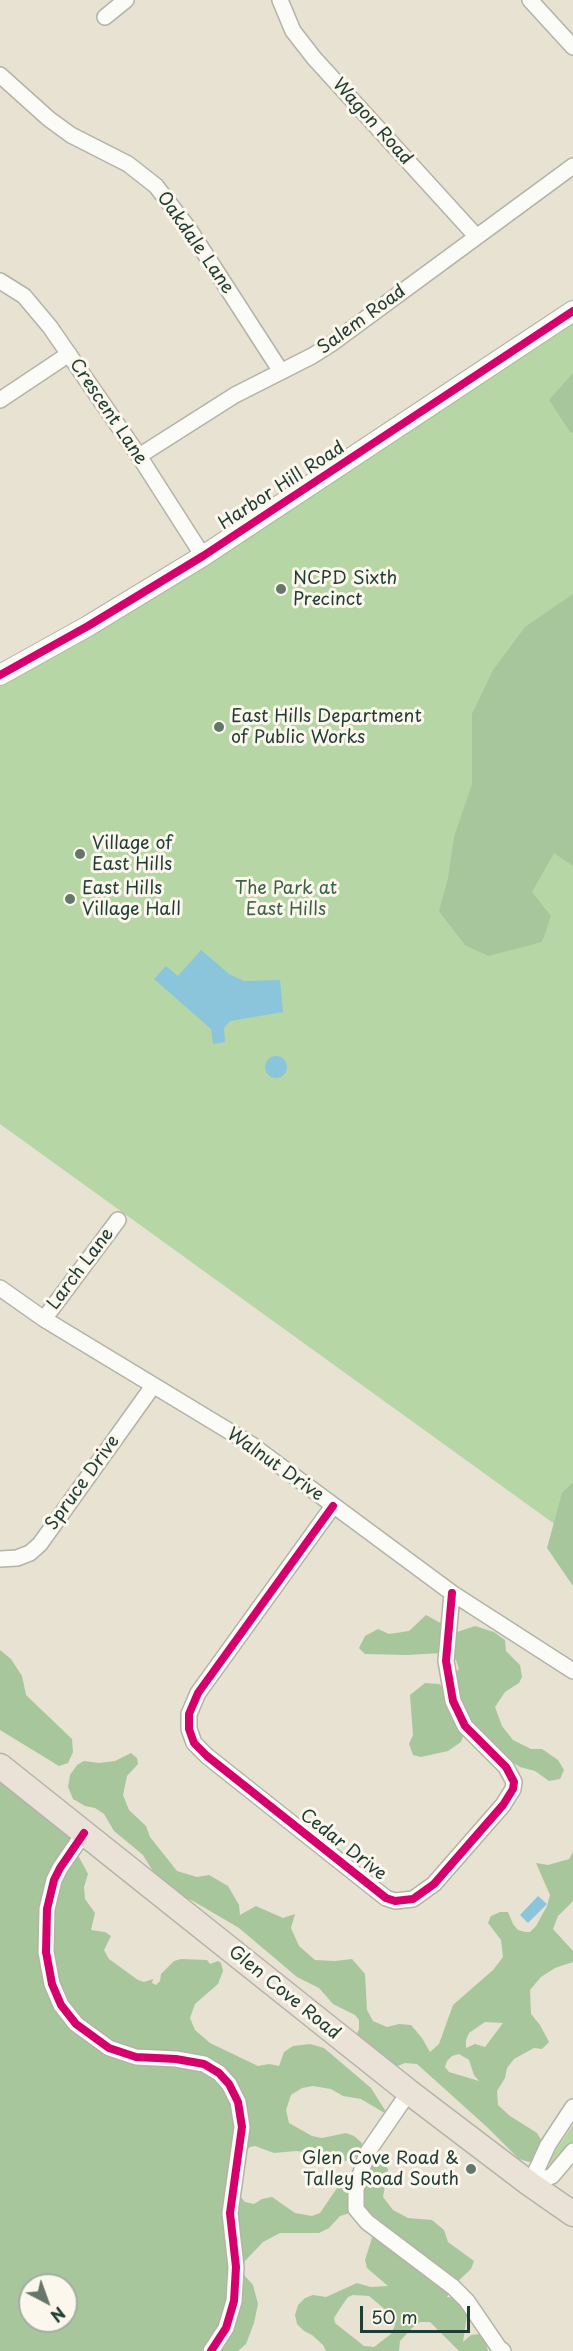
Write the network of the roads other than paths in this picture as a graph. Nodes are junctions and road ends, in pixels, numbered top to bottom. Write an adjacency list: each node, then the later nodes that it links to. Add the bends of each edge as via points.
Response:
1 (126, 0): 4 (street)
2 (280, 0): 8 (street, Wagon Road, via 293,31 314,58)
3 (530, 0): 5 (street)
4 (105, 17)
5 (573, 47)
6 (0, 75): 12 (street, Oakdale Lane, via 48,120 128,164 156,186 189,229)
7 (573, 166): 8 (street, Salem Road)
8 (476, 236): 12 (street, Salem Road, via 331,344)
9 (0, 281): 11 (street, Crescent Lane, via 24,296)
10 (573, 311): 15 (street, Harbor Hill Road)
11 (69, 354): 13 (street); 14 (street, Crescent Lane)
12 (280, 370): 14 (street, Salem Road)
13 (0, 400)
14 (139, 456): 15 (street, Crescent Lane)
15 (202, 556): 16 (street, Harbor Hill Road)
16 (0, 675)
17 (118, 1220): 19 (street, Larch Lane)
18 (0, 1288): 19 (street, Walnut Drive)
19 (44, 1319): 20 (street, Walnut Drive)
20 (153, 1386): 21 (street, Walnut Drive, via 252,1445); 22 (street, Spruce Drive, via 40,1544 17,1558)
21 (333, 1506): 23 (street, Walnut Drive); 23 (street, Cedar Drive, via 198,1693 189,1714 189,1729 194,1743 207,1756 386,1898 395,1901 413,1899 434,1884 504,1805 513,1789 514,1782 506,1767 465,1726 453,1701 446,1662)
22 (0, 1559)
23 (452, 1593): 24 (street, Walnut Drive)
24 (573, 1671)
25 (0, 1766): 26 (main road, Glen Cove Road)
26 (84, 1833): 27 (main road, Glen Cove Road); 33 (street, via 60,1868 47,1909 46,1952 61,2005 76,2024 109,2048 136,2057 204,2064 230,2084 238,2102 242,2127 230,2213 236,2267 234,2301 226,2328)
27 (409, 2092): 30 (main road, Glen Cove Road); 32 (street, via 367,2152 356,2189 356,2209 367,2222 453,2287)
28 (573, 2107): 30 (street, via 548,2145)
29 (573, 2151): 30 (street, via 552,2176)
30 (530, 2184): 31 (main road, Glen Cove Road)
31 (573, 2214)
32 (500, 2350)
33 (211, 2351)

